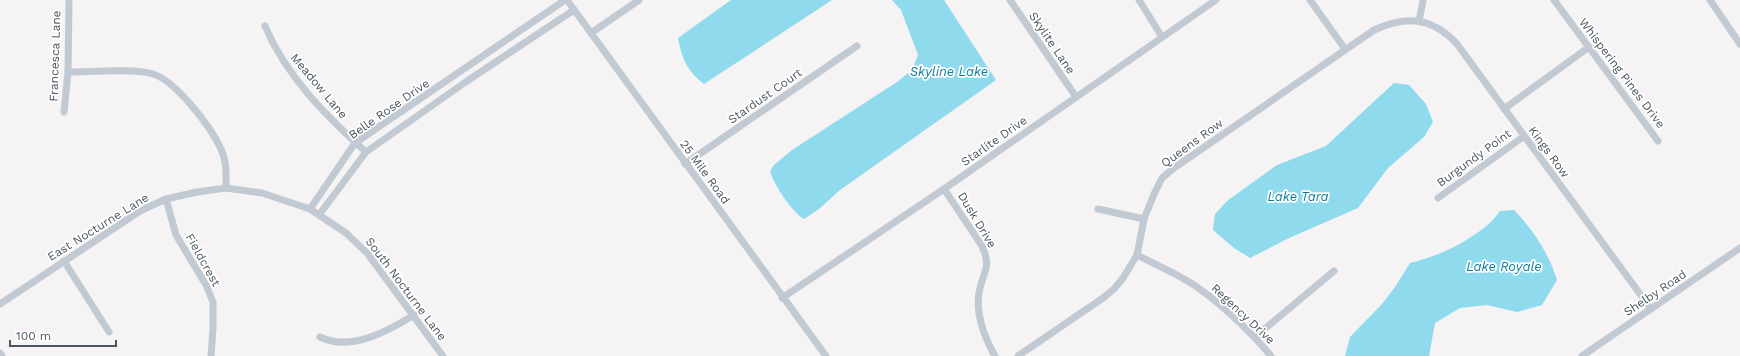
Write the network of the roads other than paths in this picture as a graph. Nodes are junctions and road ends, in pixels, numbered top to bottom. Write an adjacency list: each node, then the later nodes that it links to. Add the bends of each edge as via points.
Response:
1 (68, 0): 22 (street, Francesca Lane)
2 (566, 0): 11 (street, 25 Mile Road); 12 (street, Belle Rose Drive)
3 (639, 0): 16 (street)
4 (1010, 0): 25 (street, Skylite Lane)
5 (1139, 0): 17 (street)
6 (1216, 0): 17 (street, Starlite Drive)
7 (1310, 0): 21 (street)
8 (1554, 0): 20 (street, Whispering Pines Drive)
9 (1710, 0): 18 (street)
10 (1423, 1): 13 (street)
11 (574, 10): 14 (street, Belle Rose Drive); 16 (street, 25 Mile Road)
12 (544, 15): 14 (street); 23 (street, Belle Rose Drive)
13 (1419, 21): 21 (street, Queens Row, via 1404,20 1390,23 1374,30); 26 (street, Kings Row, via 1452,38)
14 (550, 25): 24 (street, Belle Rose Drive)
15 (265, 26): 30 (street, Meadow Lane, via 281,58 300,84)
16 (591, 33): 32 (street, 25 Mile Road)
17 (1162, 37): 25 (street, Starlite Drive)
18 (1740, 44)
19 (857, 46): 32 (street, Stardust Court)
20 (1589, 47): 26 (street); 29 (street, Whispering Pines Drive)
21 (1345, 50): 40 (street, Queens Row, via 1162,178)
22 (68, 72): 27 (street, Francesca Lane); 33 (street, via 153,74 178,90 214,135 222,150 226,168)
23 (459, 73): 24 (street); 30 (street, Belle Rose Drive)
24 (467, 82): 31 (street, Belle Rose Drive)
25 (1076, 97): 34 (street, Starlite Drive)
26 (1504, 109): 28 (street, Kings Row)
27 (64, 112)
28 (1523, 137): 35 (street, Burgundy Point); 47 (street, Kings Row)
29 (1658, 141)
30 (355, 143): 31 (street, Meadow Lane); 37 (street, Belle Rose Drive)
31 (366, 152): 39 (street, Belle Rose Drive)
32 (686, 164): 45 (street, 25 Mile Road)
33 (226, 188): 36 (street, East Nocturne Lane); 37 (street, East Nocturne Lane, via 262,193)
34 (944, 189): 45 (street, Starlite Drive); 57 (street, Dusk Drive, via 986,254 986,271 980,288 979,308 982,324)
35 (1438, 198)
36 (166, 199): 43 (street, East Nocturne Lane, via 140,210); 55 (street, Fieldcrest, via 176,235 206,285 213,302)
37 (310, 208): 39 (street, South Nocturne Lane)
38 (1098, 209): 40 (street)
39 (320, 215): 48 (street, South Nocturne Lane, via 359,244)
40 (1144, 219): 42 (street, Queens Row)
41 (1740, 248): 47 (street, Shelby Road)
42 (1137, 255): 51 (street, Regency Drive, via 1193,285); 58 (street, Queens Row, via 1114,288)
43 (64, 261): 46 (street, East Nocturne Lane); 49 (street)
44 (1334, 271): 51 (street)
45 (782, 298): 53 (street, 25 Mile Road)
46 (0, 304)
47 (1651, 309): 60 (street, Shelby Road)
48 (414, 315): 50 (street, via 388,330 364,338 340,342); 56 (street, South Nocturne Lane)
49 (109, 332)
50 (320, 337)
51 (1255, 337): 59 (street, Regency Drive)
52 (0, 353): 54 (street)
53 (823, 355)
54 (2, 356)
55 (210, 356)
56 (443, 356)
57 (995, 356)
58 (1018, 356)
59 (1271, 356)
60 (1582, 356)

